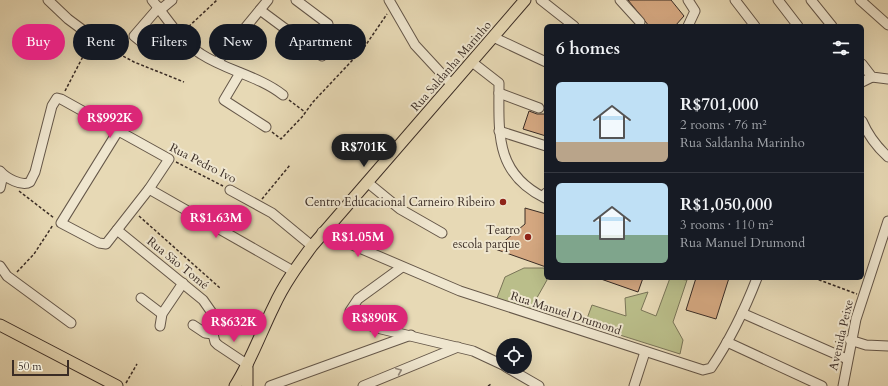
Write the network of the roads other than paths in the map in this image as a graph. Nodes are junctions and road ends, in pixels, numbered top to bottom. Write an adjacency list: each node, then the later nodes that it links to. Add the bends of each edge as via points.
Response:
1 (48, 0): 17 (street)
2 (172, 0): 14 (street)
3 (268, 0): 15 (street)
4 (296, 0): 20 (street)
5 (525, 0): 27 (main road, Rua Saldanha Marinho)
6 (541, 0): 21 (street)
7 (620, 0): 16 (street)
8 (688, 0): 22 (street, via 695,11)
9 (735, 0): 23 (street)
10 (778, 0): 24 (street)
11 (810, 0): 25 (street)
12 (860, 0): 26 (street)
13 (391, 3): 36 (street, via 415,45)
14 (157, 6): 18 (street); 29 (street, via 190,47)
15 (260, 10): 19 (street); 29 (street)
16 (640, 22)
17 (76, 24)
18 (143, 24)
19 (279, 24)
20 (328, 24)
21 (571, 24)
22 (689, 24)
23 (753, 24)
24 (796, 24)
25 (830, 24)
26 (888, 25)
27 (493, 37): 28 (street); 30 (main road, Rua Saldanha Marinho)
28 (544, 61)
29 (217, 62): 32 (street)
30 (472, 62): 36 (main road, Rua Saldanha Marinho); 37 (street, via 498,83)
31 (864, 67): 33 (street)
32 (240, 72): 38 (street); 41 (street, via 224,100)
33 (872, 77): 34 (street); 35 (street)
34 (888, 79)
35 (864, 81)
36 (452, 85): 47 (main road, Rua Saldanha Marinho)
37 (499, 93): 39 (street); 42 (street)
38 (283, 95)
39 (539, 108)
40 (864, 126): 45 (street, via 878,148)
41 (266, 127)
42 (499, 131): 44 (street); 51 (street, via 502,149 512,171 531,191)
43 (118, 132): 46 (street, Rua Pedro Ivo, via 59,99 52,106 35,172 30,182 25,184 12,180); 49 (street, Rua Pedro Ivo, via 169,159); 53 (street, via 59,221 102,244 108,242)
44 (544, 145)
45 (888, 157)
46 (2, 173): 48 (street)
47 (367, 182): 54 (main road, Rua Saldanha Marinho); 55 (street, via 400,209)
48 (0, 188)
49 (149, 189): 53 (street); 59 (street)
50 (230, 190): 56 (street, Rua Pedro Ivo, via 258,204)
51 (544, 198)
52 (888, 222): 71 (street, Avenida Peixe, via 862,296)
53 (118, 230): 61 (street, Rua Sāo Tomé)
54 (322, 232): 56 (main road, Rua Saldanha Marinho); 58 (street, Rua Manuel Drumond)
55 (442, 233)
56 (312, 246): 59 (main road, Rua Saldanha Marinho)
57 (0, 266): 65 (street, via 7,276)
58 (402, 267): 70 (street, via 358,299 352,306 351,316 352,320 360,324); 75 (street, Rua Manuel Drumond, via 499,304)
59 (293, 271): 78 (main road, Rua Saldanha Marinho)
60 (756, 280): 63 (street, Rua Manuel Drumond)
61 (183, 283): 64 (street); 69 (street, Rua Sāo Tomé, via 203,300 217,320)
62 (141, 298): 64 (street)
63 (742, 313): 72 (street, Rua Manuel Drumond); 76 (street)
64 (162, 314): 67 (street)
65 (71, 323)
66 (193, 325): 69 (street, via 205,333)
67 (160, 326)
68 (1, 328): 80 (main road)
69 (213, 334): 78 (street, via 218,346)
70 (411, 335): 73 (street); 83 (street)
71 (850, 340): 74 (street, via 866,345); 76 (street, Avenida Peixe)
72 (727, 342): 75 (street, Rua Manuel Drumond, via 711,368 707,369); 87 (street)
73 (458, 346): 77 (street); 84 (street, one-way to 73)
74 (888, 346)
75 (645, 352): 86 (street)
76 (847, 359): 88 (street, Avenida Peixe)
77 (496, 361)
78 (244, 363): 81 (main road, Rua Saldanha Marinho); 82 (main road, Rua Saldanha Marinho)
79 (518, 374): 85 (street)
80 (121, 385)
81 (235, 386)
82 (247, 386)
83 (270, 386)
84 (363, 386)
85 (538, 386)
86 (634, 386)
87 (822, 386)
88 (842, 386)

